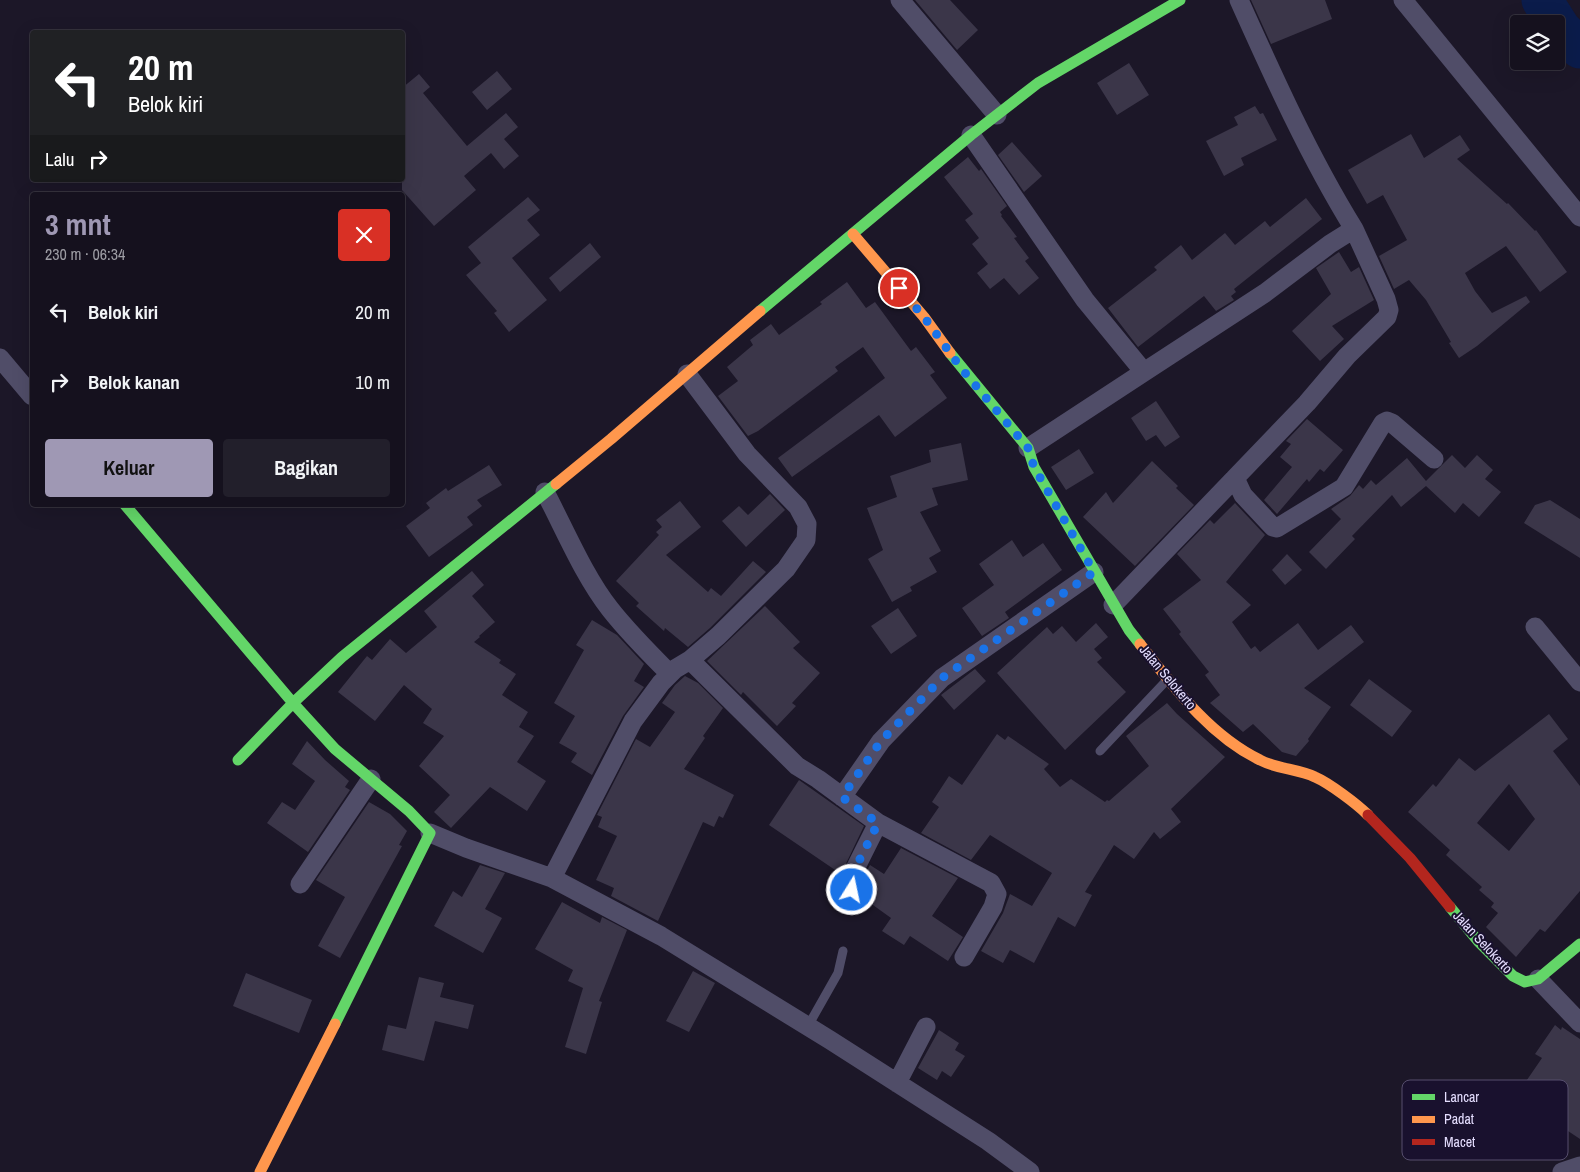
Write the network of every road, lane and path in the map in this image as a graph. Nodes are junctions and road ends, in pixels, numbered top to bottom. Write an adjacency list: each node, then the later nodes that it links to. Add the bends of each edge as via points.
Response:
1 (900, 0): 5 (street)
2 (1180, 0): 5 (street, via 1038,83)
3 (1239, 0): 8 (street, via 1300,133)
4 (1403, 0): 7 (street)
5 (997, 115): 6 (street)
6 (972, 135): 9 (street); 11 (street, via 1085,300)
7 (1580, 217)
8 (1354, 229): 11 (street, via 1265,293); 16 (street, via 1386,300 1387,318 1346,356)
9 (853, 234): 12 (street); 14 (street, Jalan Selokerto)
10 (0, 358): 13 (street)
11 (1144, 372): 14 (street)
12 (687, 374): 17 (street); 22 (street, via 747,454 798,507 807,524 806,540 786,569)
13 (30, 394)
14 (1028, 448): 19 (street, Jalan Selokerto, via 1034,467)
15 (1434, 460): 16 (street, via 1392,423 1382,423 1341,489 1277,528 1243,495)
16 (1235, 478): 20 (street)
17 (545, 492): 23 (street, via 586,572 609,608); 26 (street, via 342,657)
18 (127, 507): 26 (street)
19 (1094, 572): 20 (street, Jalan Selokerto); 30 (street, via 942,678 881,741)
20 (1113, 605): 24 (street, Jalan Selokerto, via 1128,630)
21 (1535, 627): 25 (street)
22 (690, 660): 23 (street); 30 (street, via 797,766)
23 (670, 674): 33 (street, via 633,721)
24 (1168, 679): 27 (lane); 39 (street, Jalan Selokerto, via 1187,703 1230,741 1261,761 1316,777 1359,806 1410,858 1478,941 1513,976 1525,982)
25 (1580, 682)
26 (293, 703): 28 (street); 29 (street, via 335,749)
27 (1100, 751)
28 (238, 760)
29 (371, 779): 32 (street); 34 (street)
30 (842, 797): 31 (street)
31 (878, 823): 35 (street, via 854,871); 38 (street, via 991,883 997,894 995,900)
32 (430, 833): 33 (street); 45 (street)
33 (552, 878): 41 (street, via 661,936)
34 (300, 884)
35 (852, 890)
36 (1580, 944): 39 (street)
37 (843, 951): 41 (lane, via 838,973)
38 (964, 957)
39 (1538, 979): 40 (street)
40 (1580, 1024)
41 (808, 1026): 43 (street)
42 (926, 1027): 43 (street)
43 (897, 1083): 46 (street)
44 (1580, 1166): 47 (street)
45 (260, 1172)
46 (1030, 1172)
47 (1562, 1172)

